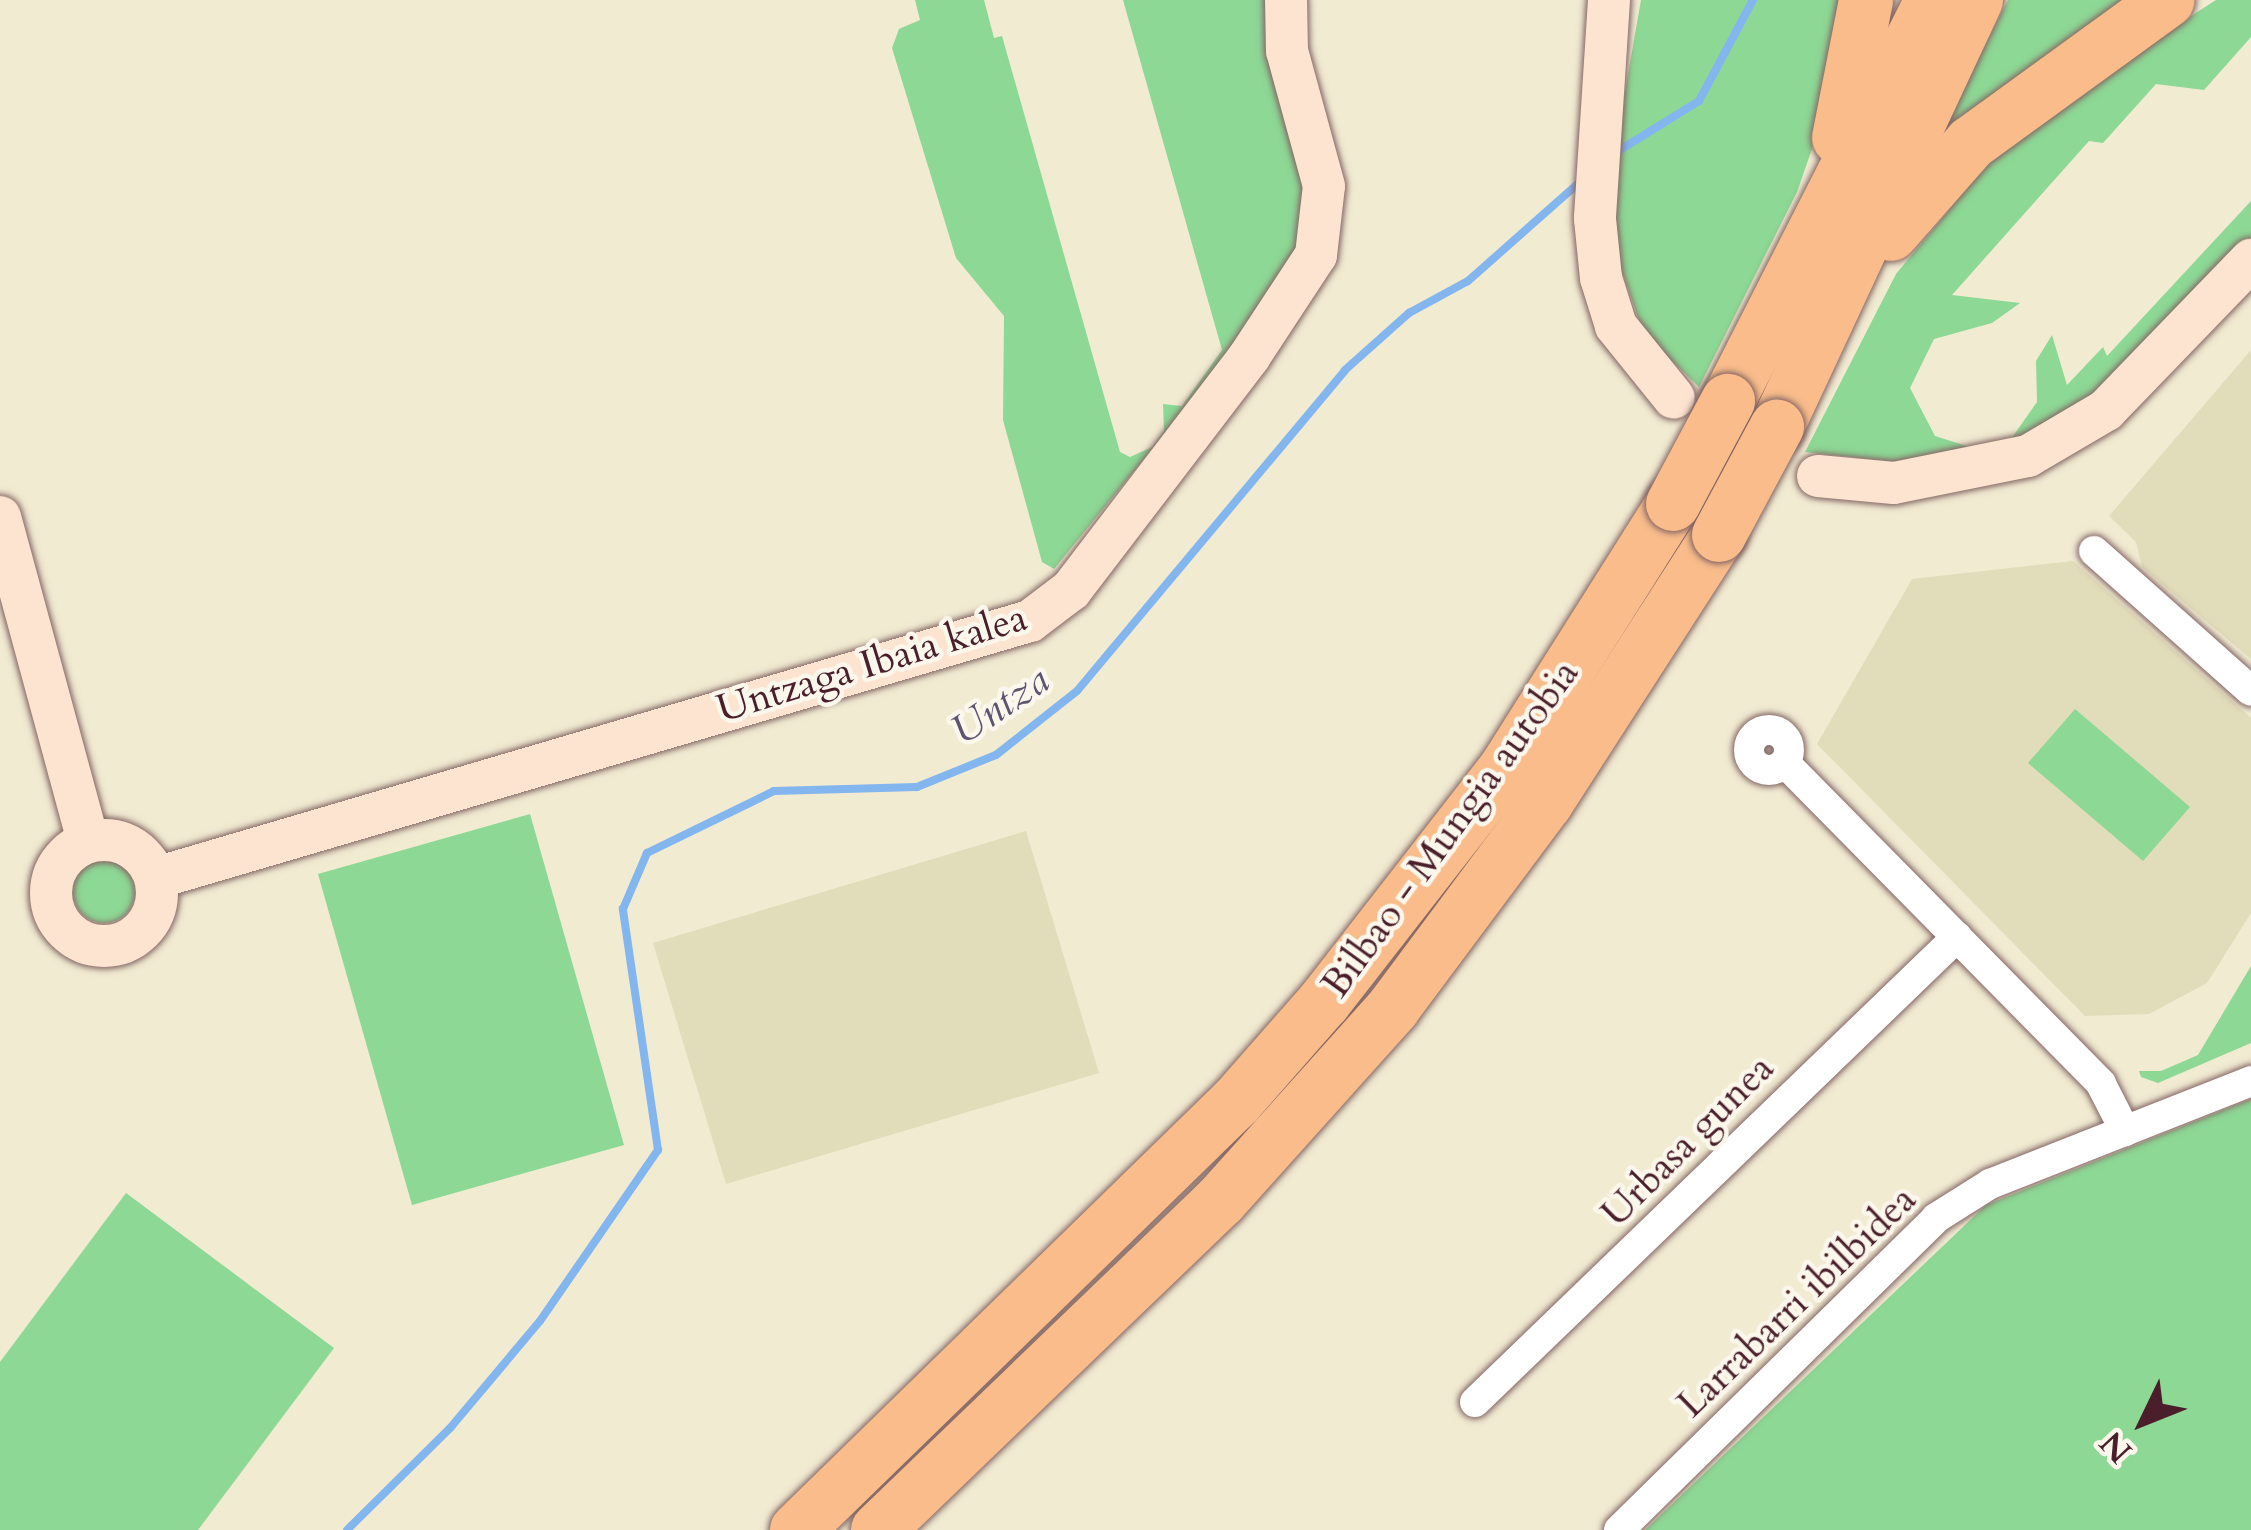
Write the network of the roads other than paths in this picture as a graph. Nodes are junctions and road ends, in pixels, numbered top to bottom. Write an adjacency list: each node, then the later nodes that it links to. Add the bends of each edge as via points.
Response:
1 (1286, 0): 17 (street, Untzaga Ibaia kalea, via 1287,51 1324,186 1316,256 1102,557 1057,601 1030,621)
2 (1609, 0): 10 (street, via 1595,219 1601,278 1616,326)
3 (1866, 0): 7 (highway)
4 (1932, 0): 7 (highway, Bilbao - Mungia autobia)
5 (1976, 0): 9 (highway, Bilbao - Mungia autobia)
6 (2168, 0): 9 (highway, via 1971,143)
7 (1820, 222): 22 (highway, Bilbao - Mungia autobia, bridge, via 1672,505 1506,768 1324,1002 1238,1101)
8 (2251, 260): 11 (street, via 2124,395 2028,456 1894,483)
9 (1850, 280): 23 (highway, Bilbao - Mungia autobia, bridge, via 1719,535 1546,803 1393,1008 1221,1199)
10 (1674, 398)
11 (1818, 476)
12 (0, 517): 16 (street)
13 (2094, 551): 14 (street)
14 (2251, 691)
15 (1785, 763): 18 (street)
16 (88, 841): 17 (street, via 137,850); 17 (street, via 58,864 51,882 57,919 86,943 137,936 156,910)
17 (156, 878)
18 (1957, 937): 20 (street, via 2101,1084); 21 (street, Urbasa gunea)
19 (2251, 1081): 20 (street, Larrabarri ibilbidea)
20 (2126, 1132): 24 (street, Larrabarri ibilbidea, via 1990,1184 1936,1217)
21 (1475, 1402)
22 (800, 1527)
23 (878, 1530)
24 (1619, 1530)

